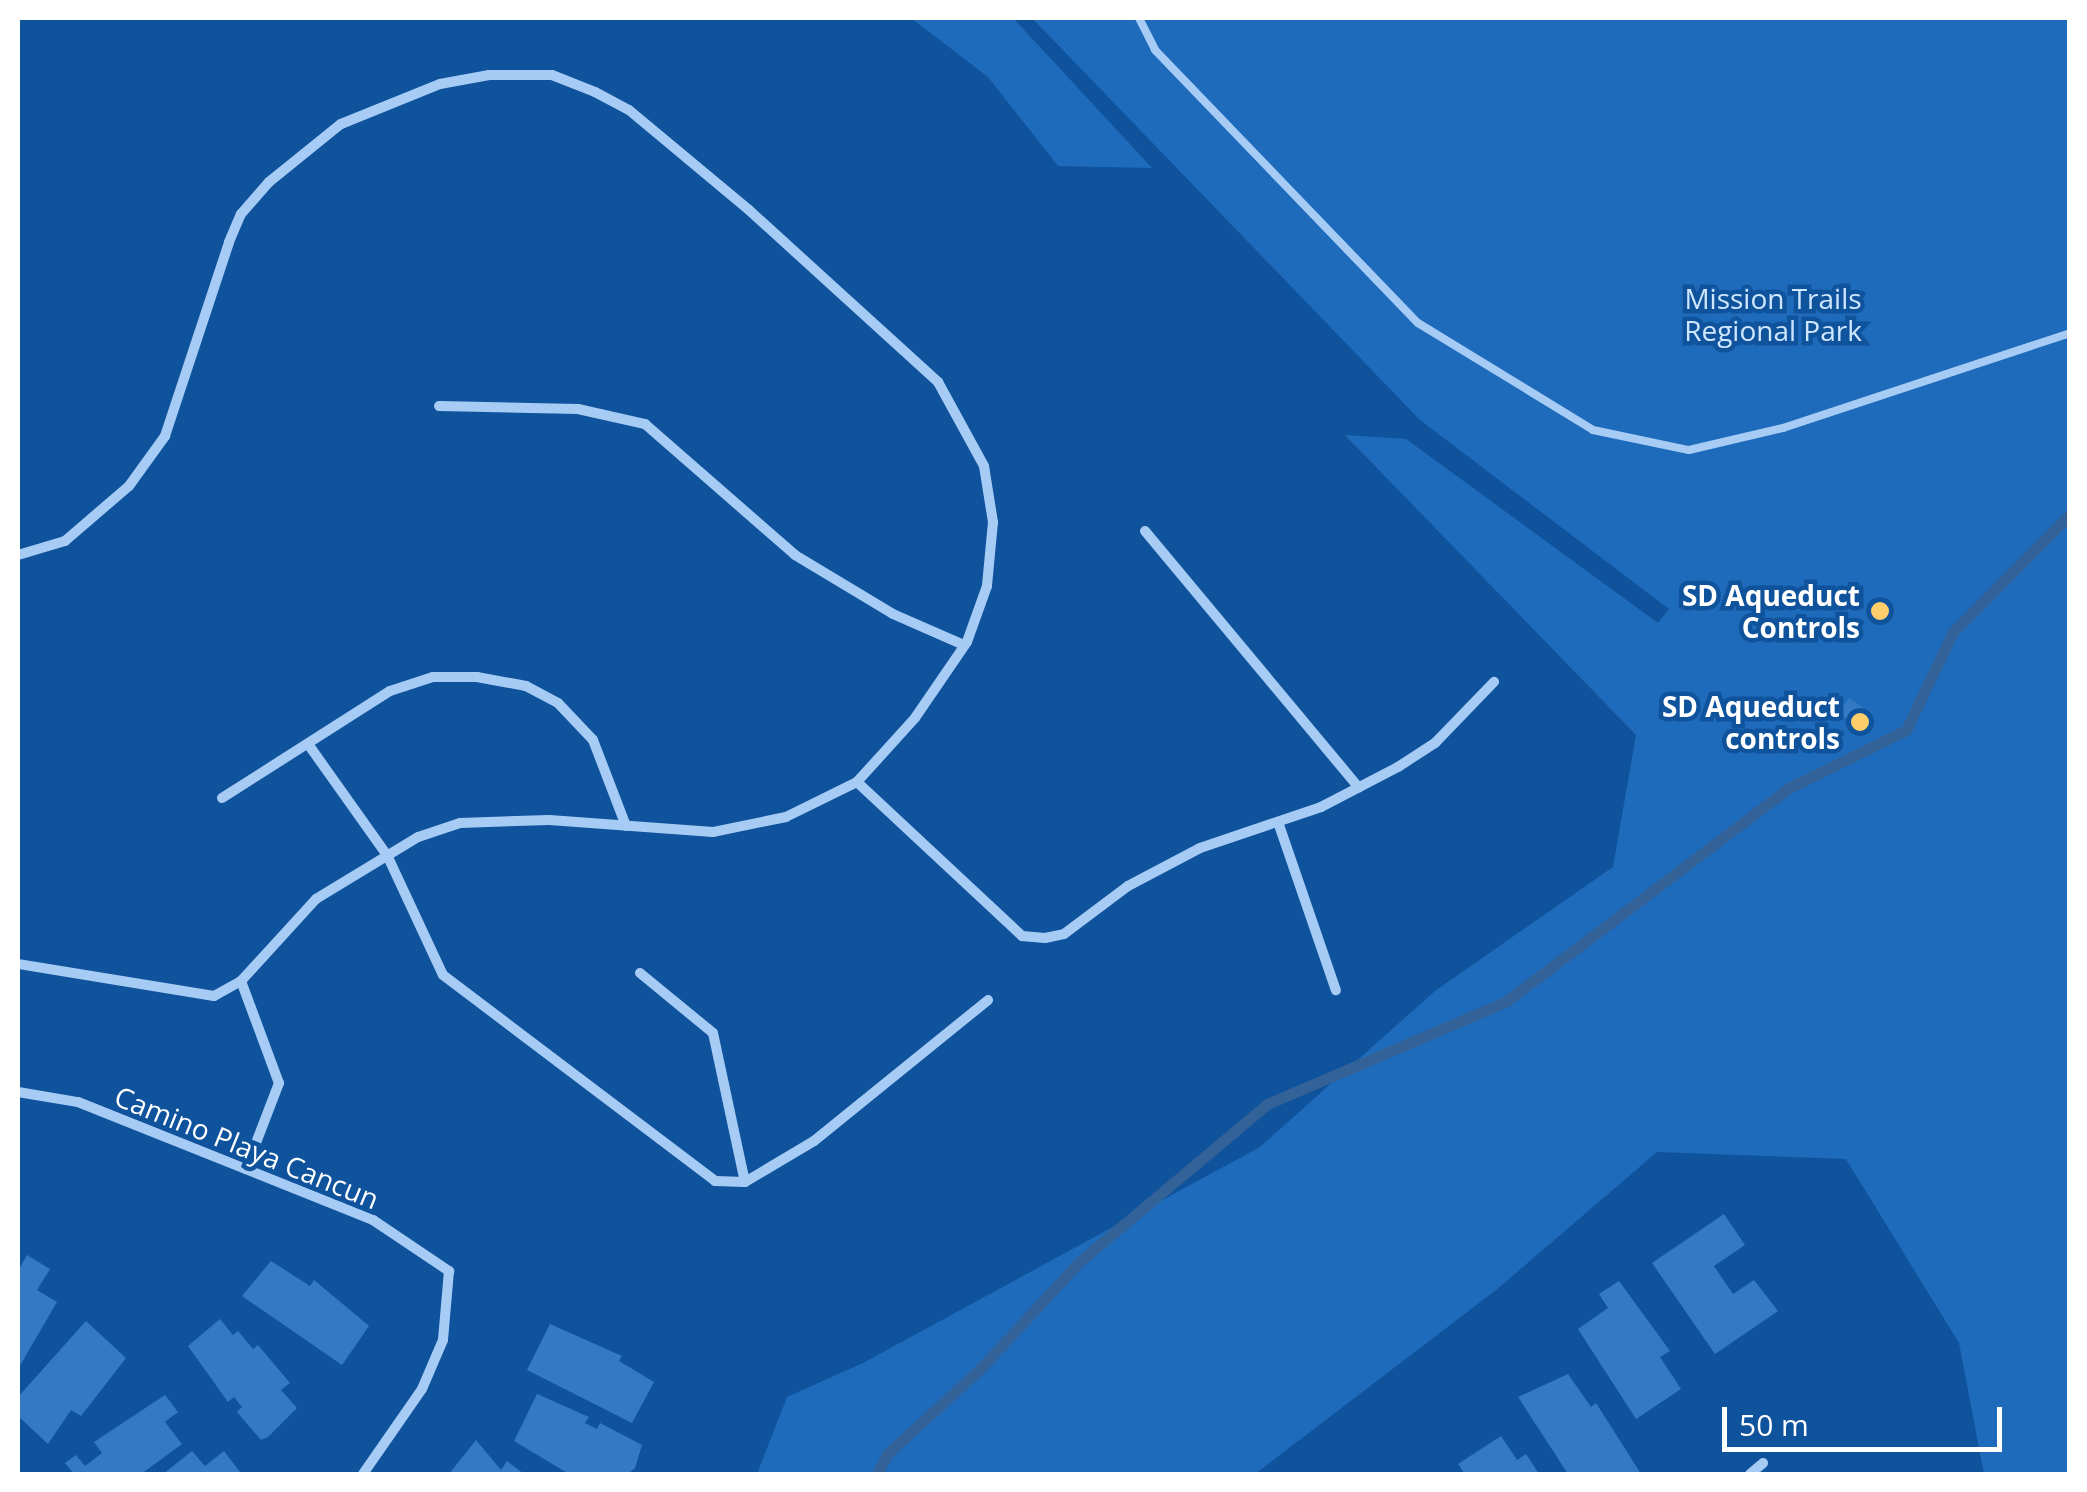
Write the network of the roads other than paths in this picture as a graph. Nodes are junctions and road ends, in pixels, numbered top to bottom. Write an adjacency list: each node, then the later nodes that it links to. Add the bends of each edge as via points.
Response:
1 (1139, 18): 2 (lane, via 1155,50 1418,323 1593,430 1689,450 1783,428)
2 (2070, 333)
3 (438, 406): 6 (street, via 578,408 645,424 795,555 893,614)
4 (1145, 531): 10 (street)
5 (18, 555): 6 (street, via 65,541 129,486 165,436 229,242 269,182 341,124 440,84 489,75 552,75 630,110 938,382 984,466 993,522 987,586)
6 (964, 645): 9 (street, via 890,752)
7 (1494, 682): 10 (street, via 1435,742)
8 (308, 744): 11 (street); 13 (street, via 390,691 433,677 526,686 558,703 593,740); 14 (street)
9 (857, 782): 12 (street, via 1022,936 1034,938 1064,934 1128,886 1200,848); 13 (street, via 786,817 713,832)
10 (1359, 788): 12 (street)
11 (222, 798)
12 (1278, 822): 18 (street)
13 (626, 826): 14 (street, via 460,823)
14 (386, 855): 17 (street, via 316,899); 22 (street, via 443,975 703,1175)
15 (18, 964): 17 (street, via 214,996)
16 (640, 973): 22 (street, via 713,1033)
17 (241, 980): 21 (street, via 279,1083)
18 (1336, 990)
19 (988, 1000): 22 (street, via 814,1141)
20 (18, 1092): 21 (street, Camino Playa Cancun, via 78,1102)
21 (246, 1169): 24 (street, Camino Playa Cancun, via 374,1220 448,1271 443,1340 422,1388)
22 (745, 1182)
23 (1763, 1463): 25 (street)
24 (363, 1474)
25 (1750, 1474)

